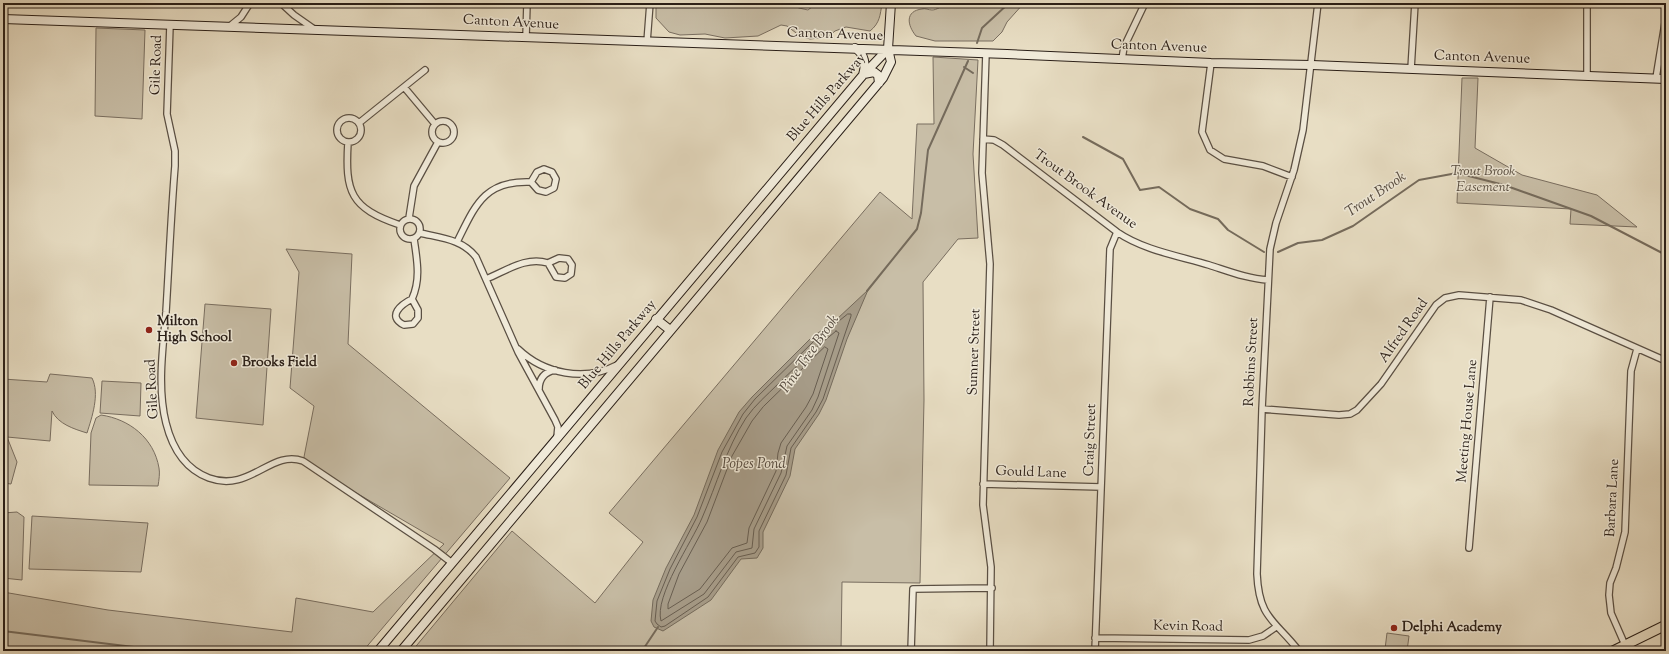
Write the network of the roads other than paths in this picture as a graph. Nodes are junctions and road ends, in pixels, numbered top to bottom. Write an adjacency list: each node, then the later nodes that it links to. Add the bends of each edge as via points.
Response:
1 (250, 3): 13 (street, via 241,17)
2 (281, 3): 14 (street)
3 (527, 3): 15 (street)
4 (650, 3): 16 (street)
5 (891, 3): 18 (main road)
6 (1145, 3): 20 (street, via 1124,48)
7 (1318, 3): 22 (street, Robbins Street)
8 (1415, 3): 23 (street)
9 (1587, 3): 26 (street)
10 (1666, 17): 27 (street)
11 (3, 19): 12 (main road, Canton Avenue)
12 (170, 25): 13 (main road, Canton Avenue); 62 (street, Gile Road, via 167,114 176,166 162,392 165,422 172,442 191,468 208,478 222,481 248,477 283,460 303,461)
13 (230, 26): 14 (main road, Canton Avenue)
14 (314, 29): 15 (main road, Canton Avenue)
15 (526, 37): 16 (main road, Canton Avenue)
16 (647, 42): 17 (main road, Canton Avenue)
17 (855, 48): 18 (main road, Canton Avenue); 25 (main road, via 864,58)
18 (888, 49): 19 (main road, Canton Avenue); 25 (main road, Blue Hills Parkway); 29 (main road, Blue Hills Parkway, via 891,62)
19 (986, 53): 20 (main road, Canton Avenue); 33 (street, Sumner Street)
20 (1122, 59): 21 (main road, Canton Avenue)
21 (1211, 63): 22 (main road, Canton Avenue); 36 (street, via 1202,132 1210,150 1224,159 1263,166)
22 (1312, 65): 23 (main road, Canton Avenue); 36 (street, Robbins Street, via 1304,125)
23 (1411, 69): 26 (main road, Canton Avenue)
24 (425, 70): 30 (street)
25 (863, 75): 29 (main road, via 874,72 878,75); 49 (main road, Blue Hills Parkway)
26 (1587, 75): 27 (main road, Canton Avenue)
27 (1656, 78): 28 (main road, Canton Avenue)
28 (1666, 79)
29 (879, 83): 50 (main road, Blue Hills Parkway)
30 (404, 87): 31 (street); 32 (street)
31 (359, 123): 34 (street, via 360,136); 34 (street, via 348,118 340,123 338,135)
32 (435, 124): 35 (street, via 432,133); 35 (street, via 447,122 454,130 454,136 450,141)
33 (983, 139): 40 (street, Trout Brook Avenue, via 994,140 1003,145); 59 (street, Sumner Street, via 983,191 990,264)
34 (348, 142): 39 (street, via 347,175 355,198 369,211)
35 (438, 142): 38 (street, via 414,186)
36 (1292, 177): 46 (street, Robbins Street, via 1273,232)
37 (531, 182): 37 (street, via 537,172 544,169 552,172 556,179 554,188 546,192 538,190); 43 (street, via 515,182 501,186 482,197)
38 (409, 218): 39 (street); 41 (street, via 417,222)
39 (400, 225): 42 (street, via 403,234)
40 (1117, 232): 46 (street, Trout Brook Avenue, via 1130,240 1171,254 1252,278); 60 (street, Craig Street, via 1110,249)
41 (420, 233): 42 (street); 43 (street)
42 (414, 239): 48 (street, via 418,278)
43 (457, 242): 45 (street, via 473,253)
44 (548, 262): 44 (street, via 559,258 566,259 572,265 571,274 565,278 558,278 553,274); 45 (street, via 528,261)
45 (486, 279): 51 (street)
46 (1268, 280): 57 (street, Robbins Street)
47 (1490, 297): 52 (street, Alfred Road, via 1535,304); 57 (street, Alfred Road, via 1459,295 1442,300 1376,391 1354,412 1339,415); 61 (street, Meeting House Lane)
48 (412, 299): 48 (street, via 418,310 418,318 413,324 404,325 397,318 397,311 401,305)
49 (656, 319): 50 (main road); 54 (main road, Blue Hills Parkway)
50 (670, 330): 69 (main road, Blue Hills Parkway)
51 (515, 346): 55 (street, via 533,360); 56 (street)
52 (1637, 349): 53 (street, Alfred Road); 67 (street, Barbara Lane, via 1631,372 1625,532 1609,595 1611,613)
53 (1666, 361)
54 (618, 365): 55 (street, via 590,374); 58 (main road, Blue Hills Parkway)
55 (556, 370): 56 (street, via 542,378)
56 (540, 390): 58 (street, via 558,427)
57 (1262, 409): 65 (street, Robbins Street, via 1257,581 1262,607)
58 (557, 437): 62 (main road, Blue Hills Parkway)
59 (983, 484): 60 (street, Gould Lane); 63 (street, Sumner Street, via 983,511 990,551)
60 (1101, 487): 66 (street, Craig Street)
61 (1469, 548)
62 (452, 563): 68 (main road, Blue Hills Parkway)
63 (992, 588): 70 (street, via 913,589); 71 (street, Sumner Street)
64 (1666, 626): 67 (highway)
65 (1276, 627): 66 (street, Kevin Road, via 1263,636 1249,640); 73 (street, Robbins Street)
66 (1095, 638): 72 (street, Craig Street)
67 (1625, 645): 74 (highway)
68 (378, 651)
69 (401, 651)
70 (911, 651)
71 (990, 651)
72 (1095, 651)
73 (1299, 651)
74 (1613, 651)

